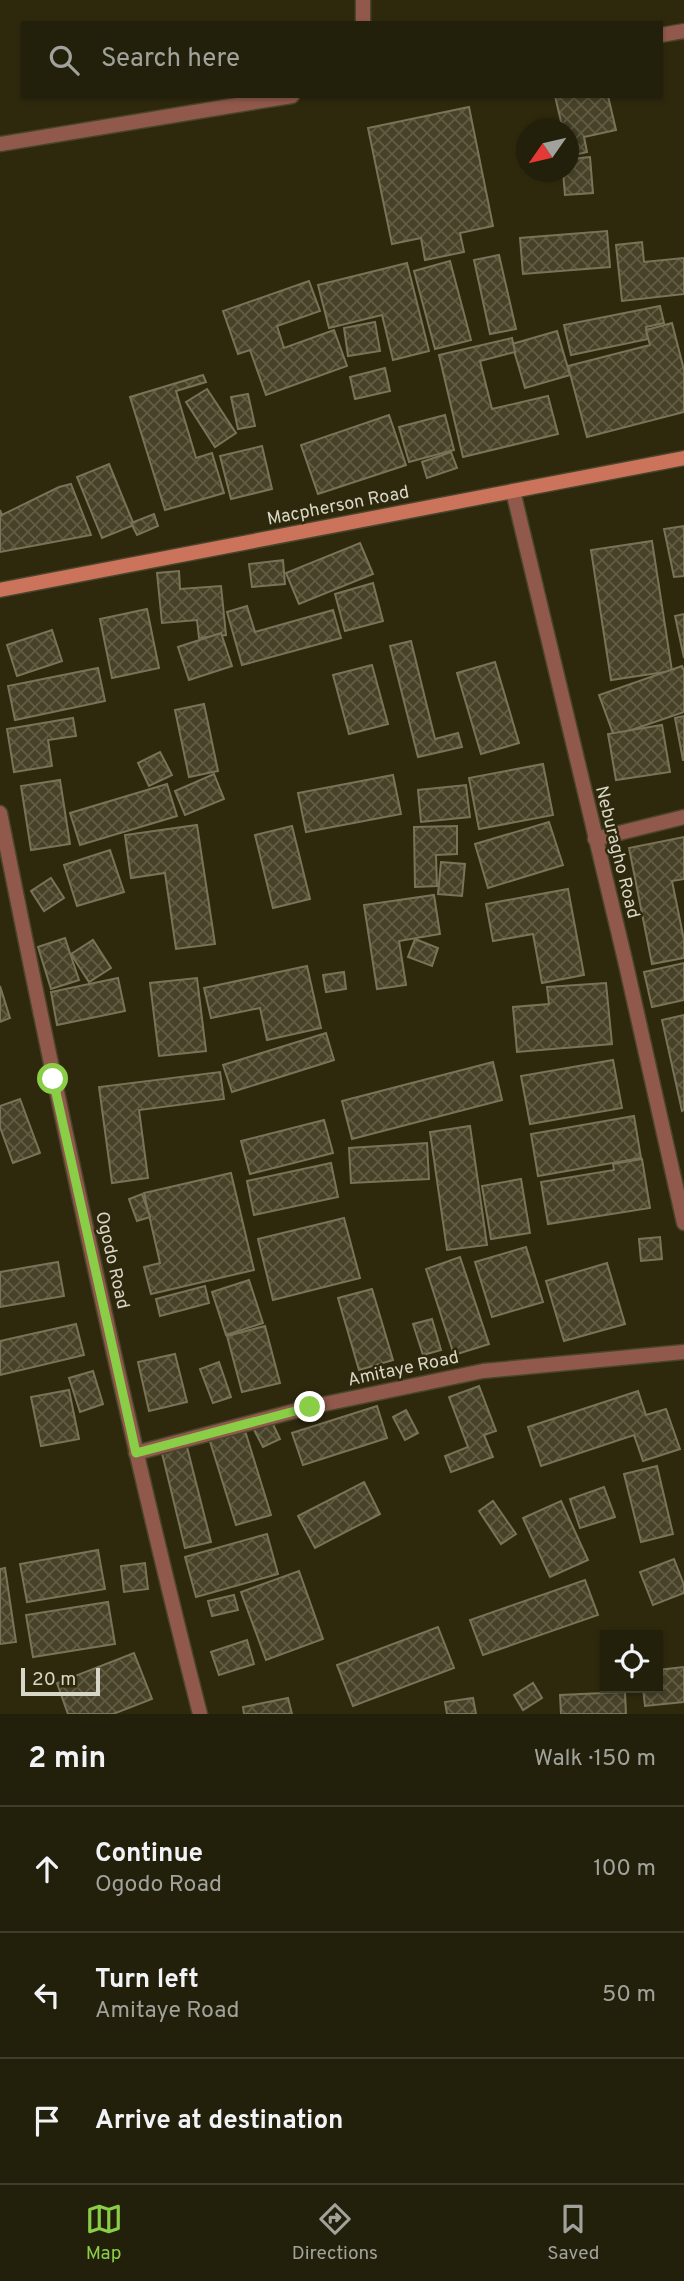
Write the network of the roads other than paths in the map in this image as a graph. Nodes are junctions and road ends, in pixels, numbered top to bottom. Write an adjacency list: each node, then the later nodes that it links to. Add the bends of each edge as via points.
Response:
1 (363, 0): 2 (street)
2 (363, 21)
3 (684, 31): 4 (street)
4 (663, 35)
5 (280, 98): 6 (street)
6 (0, 145)
7 (684, 458): 8 (street, Macpherson Road)
8 (513, 491): 9 (street, Macpherson Road); 12 (street, Neburagho Road)
9 (0, 590)
10 (0, 813): 17 (street, Ogodo Road)
11 (684, 817): 12 (street)
12 (595, 839): 14 (street, Neburagho Road)
13 (684, 1152): 14 (street)
14 (669, 1155): 15 (street, Neburagho Road)
15 (684, 1223)
16 (684, 1352): 17 (street, Amitaye Road, via 483,1371 310,1407)
17 (136, 1453): 18 (street, Ogodo Road)
18 (200, 1714)

